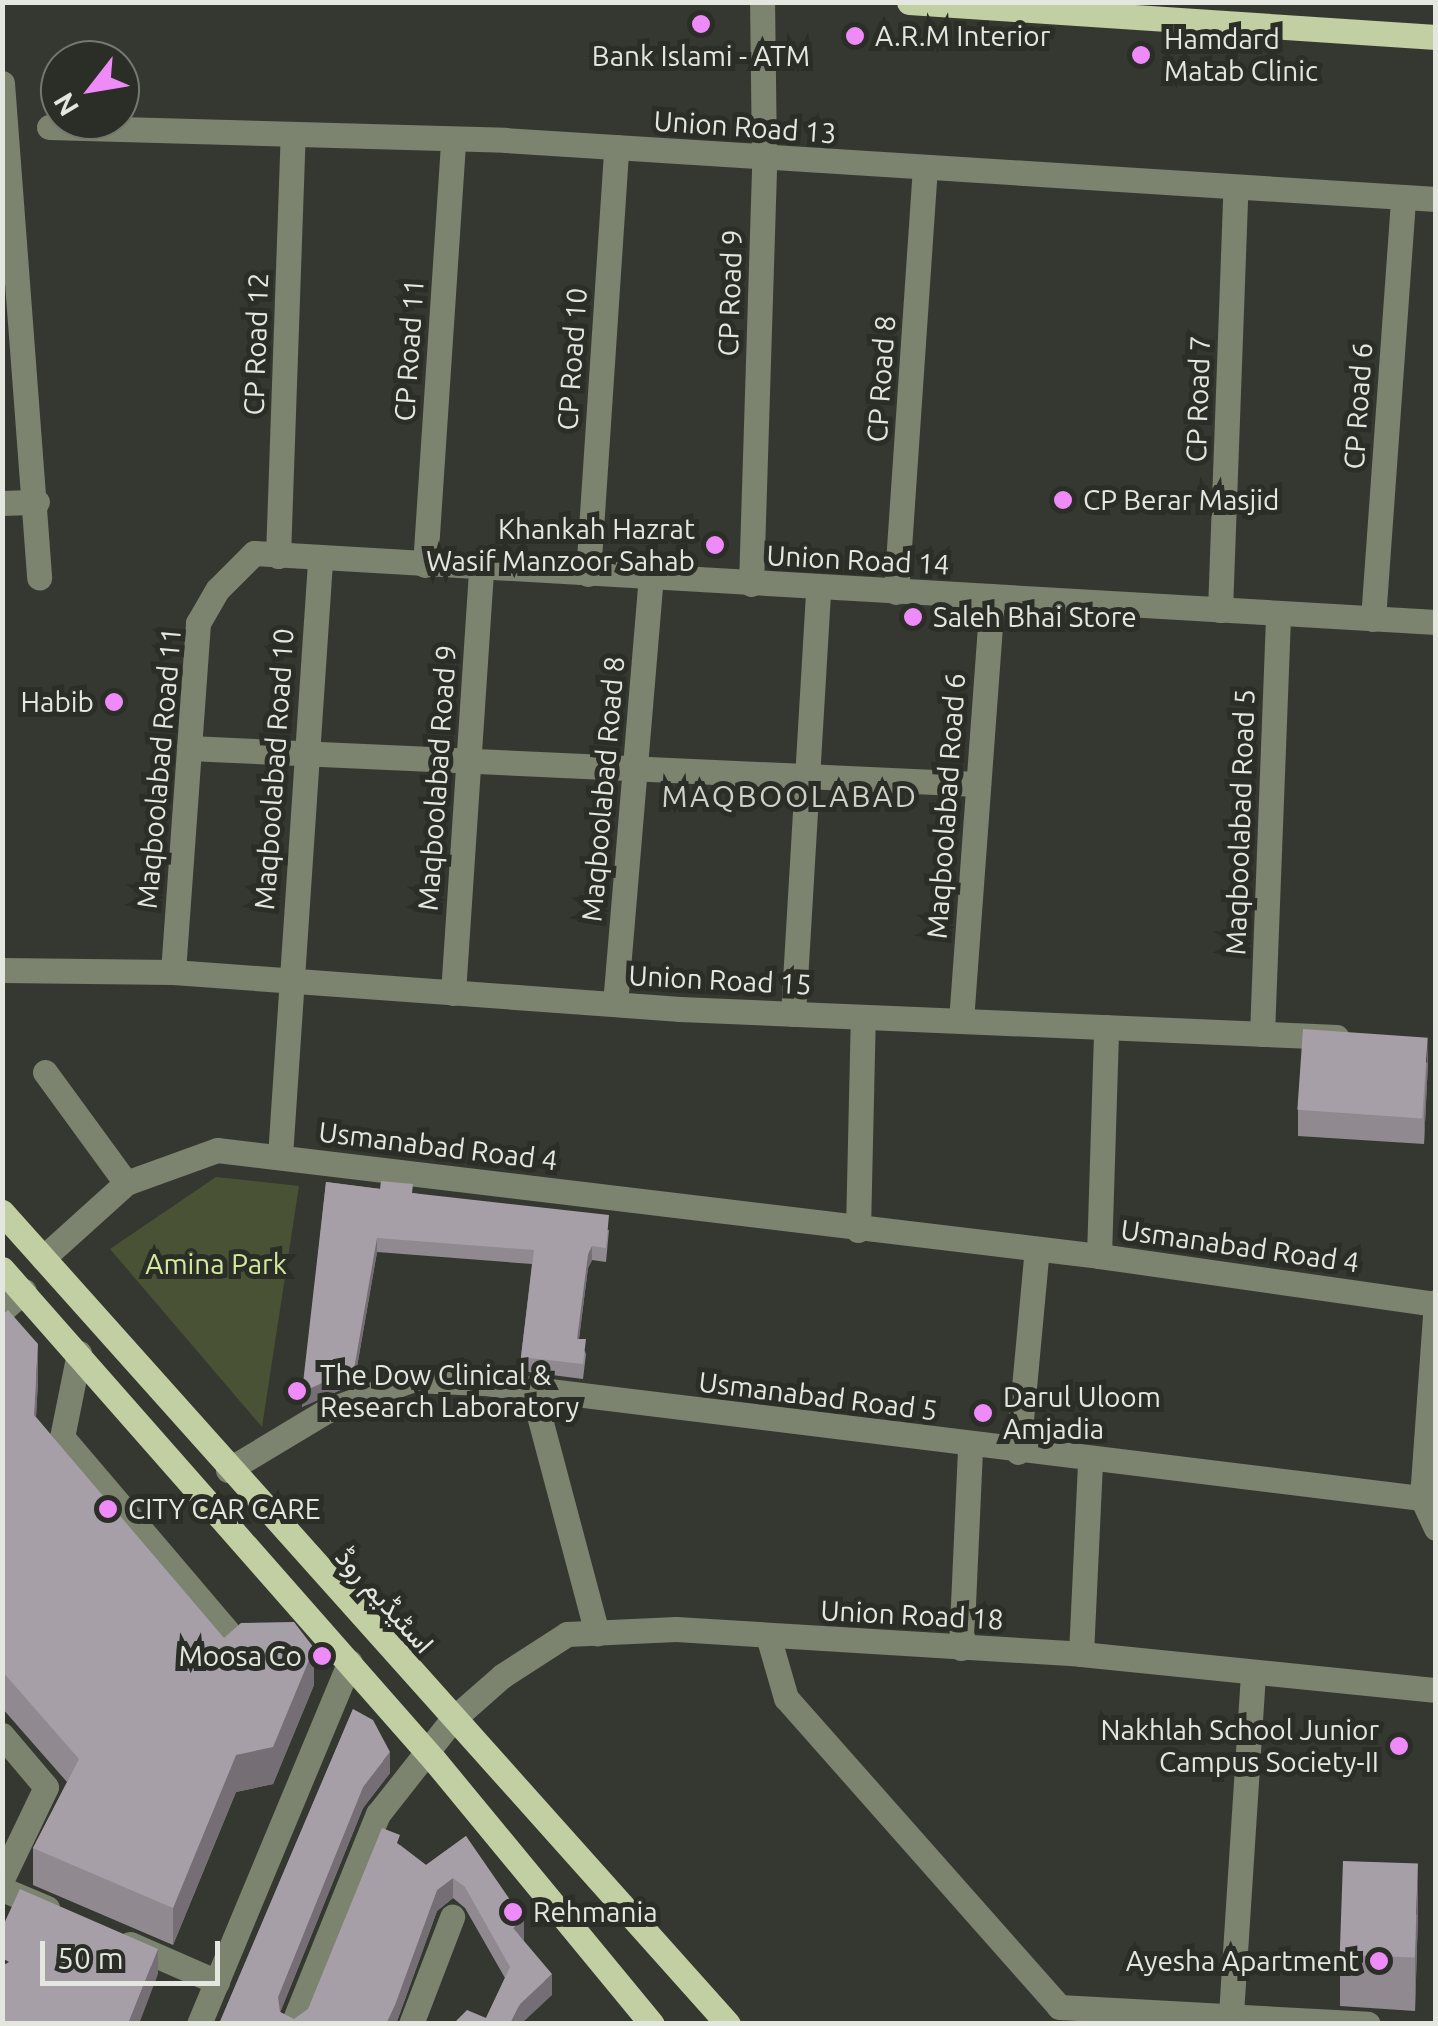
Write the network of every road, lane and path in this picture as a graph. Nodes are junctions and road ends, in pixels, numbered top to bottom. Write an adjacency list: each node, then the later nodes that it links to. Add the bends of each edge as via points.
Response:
1 (762, 2): 10 (street, CP Road 9)
2 (909, 2): 3 (main road)
3 (1223, 11): 4 (main road)
4 (1436, 36)
5 (2, 83): 15 (street)
6 (140, 130): 7 (street, Union Road 13)
7 (293, 134): 8 (street, Union Road 13); 17 (street, CP Road 12)
8 (453, 139): 9 (street, Union Road 13); 19 (street, CP Road 11)
9 (616, 147): 10 (street, Union Road 13); 21 (street, CP Road 10)
10 (764, 160): 11 (street, Union Road 13); 24 (street, CP Road 9)
11 (926, 170): 12 (street, Union Road 13); 26 (street, CP Road 8)
12 (1235, 191): 13 (street, Union Road 13); 28 (street, CP Road 7)
13 (1403, 197): 14 (street, Union Road 13); 30 (street, CP Road 6)
14 (1436, 199)
15 (37, 502): 16 (street); 22 (street)
16 (2, 504)
17 (278, 556): 18 (street, Union Road 14); 32 (street, Maqboolabad Road 11, via 254,553 218,589 198,623)
18 (320, 561): 19 (street, Union Road 14); 33 (street, Maqboolabad Road 10)
19 (425, 565): 20 (street, Union Road 14)
20 (481, 567): 21 (street, Union Road 14); 34 (street, Maqboolabad Road 9)
21 (588, 574): 23 (street, Union Road 14)
22 (39, 578)
23 (651, 578): 24 (street, Union Road 14); 35 (street, Maqboolabad Road 8)
24 (751, 584): 25 (street, Union Road 14)
25 (818, 588): 26 (street, Union Road 14); 36 (street)
26 (896, 592): 27 (street, Union Road 14)
27 (992, 596): 28 (street, Union Road 14); 37 (street, Maqboolabad Road 6)
28 (1220, 610): 29 (street, Union Road 14)
29 (1278, 613): 30 (street, Union Road 14); 47 (street, Maqboolabad Road 5)
30 (1373, 619): 31 (street, Union Road 14)
31 (1436, 622)
32 (189, 748): 33 (street); 39 (street, Maqboolabad Road 11)
33 (306, 752): 34 (street); 40 (street, Maqboolabad Road 10)
34 (468, 760): 35 (street); 41 (street, Maqboolabad Road 9)
35 (635, 766): 36 (street); 42 (street, Maqboolabad Road 8)
36 (806, 780): 37 (street); 43 (street)
37 (978, 784): 45 (street, Maqboolabad Road 6)
38 (2, 970): 39 (street, Union Road 15)
39 (174, 972): 40 (street, Union Road 15)
40 (288, 981): 41 (street, Union Road 15); 50 (street)
41 (453, 993): 42 (street, Union Road 15)
42 (615, 1004): 43 (street, Union Road 15)
43 (793, 1014): 44 (street, Union Road 15)
44 (863, 1017): 45 (street, Union Road 15); 53 (street)
45 (960, 1021): 46 (street, Union Road 15)
46 (1106, 1027): 47 (street, Union Road 15); 55 (street)
47 (1262, 1034): 48 (street, Union Road 15)
48 (1358, 1038)
49 (45, 1072): 51 (street)
50 (280, 1156): 51 (street, Usmanabad Road 4, via 218,1150); 53 (street, Usmanabad Road 4)
51 (126, 1183): 56 (street, Usmanabad Road 4)
52 (2, 1212): 56 (main road, اسٹیڈیم روڈ)
53 (858, 1230): 54 (street, Usmanabad Road 4)
54 (1037, 1249): 55 (street, Usmanabad Road 4); 64 (street)
55 (1099, 1256): 59 (street, Usmanabad Road 4)
56 (44, 1258): 66 (main road, اسٹیڈیم روڈ)
57 (2, 1268): 58 (main road)
58 (24, 1291): 60 (street); 61 (main road)
59 (1435, 1303): 67 (street)
60 (2, 1310)
61 (79, 1353): 69 (main road); 69 (street, via 62,1437 233,1638)
62 (532, 1389): 63 (street, Usmanabad Road 5); 66 (street, Usmanabad Road 5, via 411,1380 326,1411); 70 (street)
63 (970, 1446): 64 (street, Usmanabad Road 5); 72 (street)
64 (1018, 1452): 65 (street, Usmanabad Road 5)
65 (1090, 1460): 67 (street, Usmanabad Road 5); 73 (street)
66 (228, 1470): 77 (main road, اسٹیڈیم روڈ)
67 (1422, 1498): 68 (street)
68 (1436, 1528)
69 (321, 1630): 74 (main road)
70 (597, 1632): 71 (street, Union Road 18); 77 (street, Union Road 18, via 567,1634 502,1676)
71 (768, 1636): 72 (street, Union Road 18); 87 (street, via 786,1698)
72 (961, 1648): 73 (street, Union Road 18)
73 (1081, 1654): 75 (street, Union Road 18)
74 (350, 1662): 79 (main road); 85 (street)
75 (1253, 1674): 76 (street, Union Road 18); 86 (street)
76 (1436, 1690)
77 (452, 1720): 79 (street, Union Road 18); 92 (main road, اسٹیڈیم روڈ)
78 (2, 1735): 80 (street, via 46,1786)
79 (425, 1749): 89 (street, Union Road 18, via 378,1814); 91 (main road)
80 (2, 1878)
81 (2, 1889): 83 (street)
82 (452, 1917): 90 (street)
83 (74, 1920)
84 (110, 1936): 85 (street)
85 (217, 1982): 88 (street)
86 (1232, 2014): 87 (street); 93 (street)
87 (1059, 2015)
88 (199, 2024)
89 (293, 2024)
90 (411, 2024)
91 (652, 2024)
92 (728, 2024)
93 (1368, 2024)

